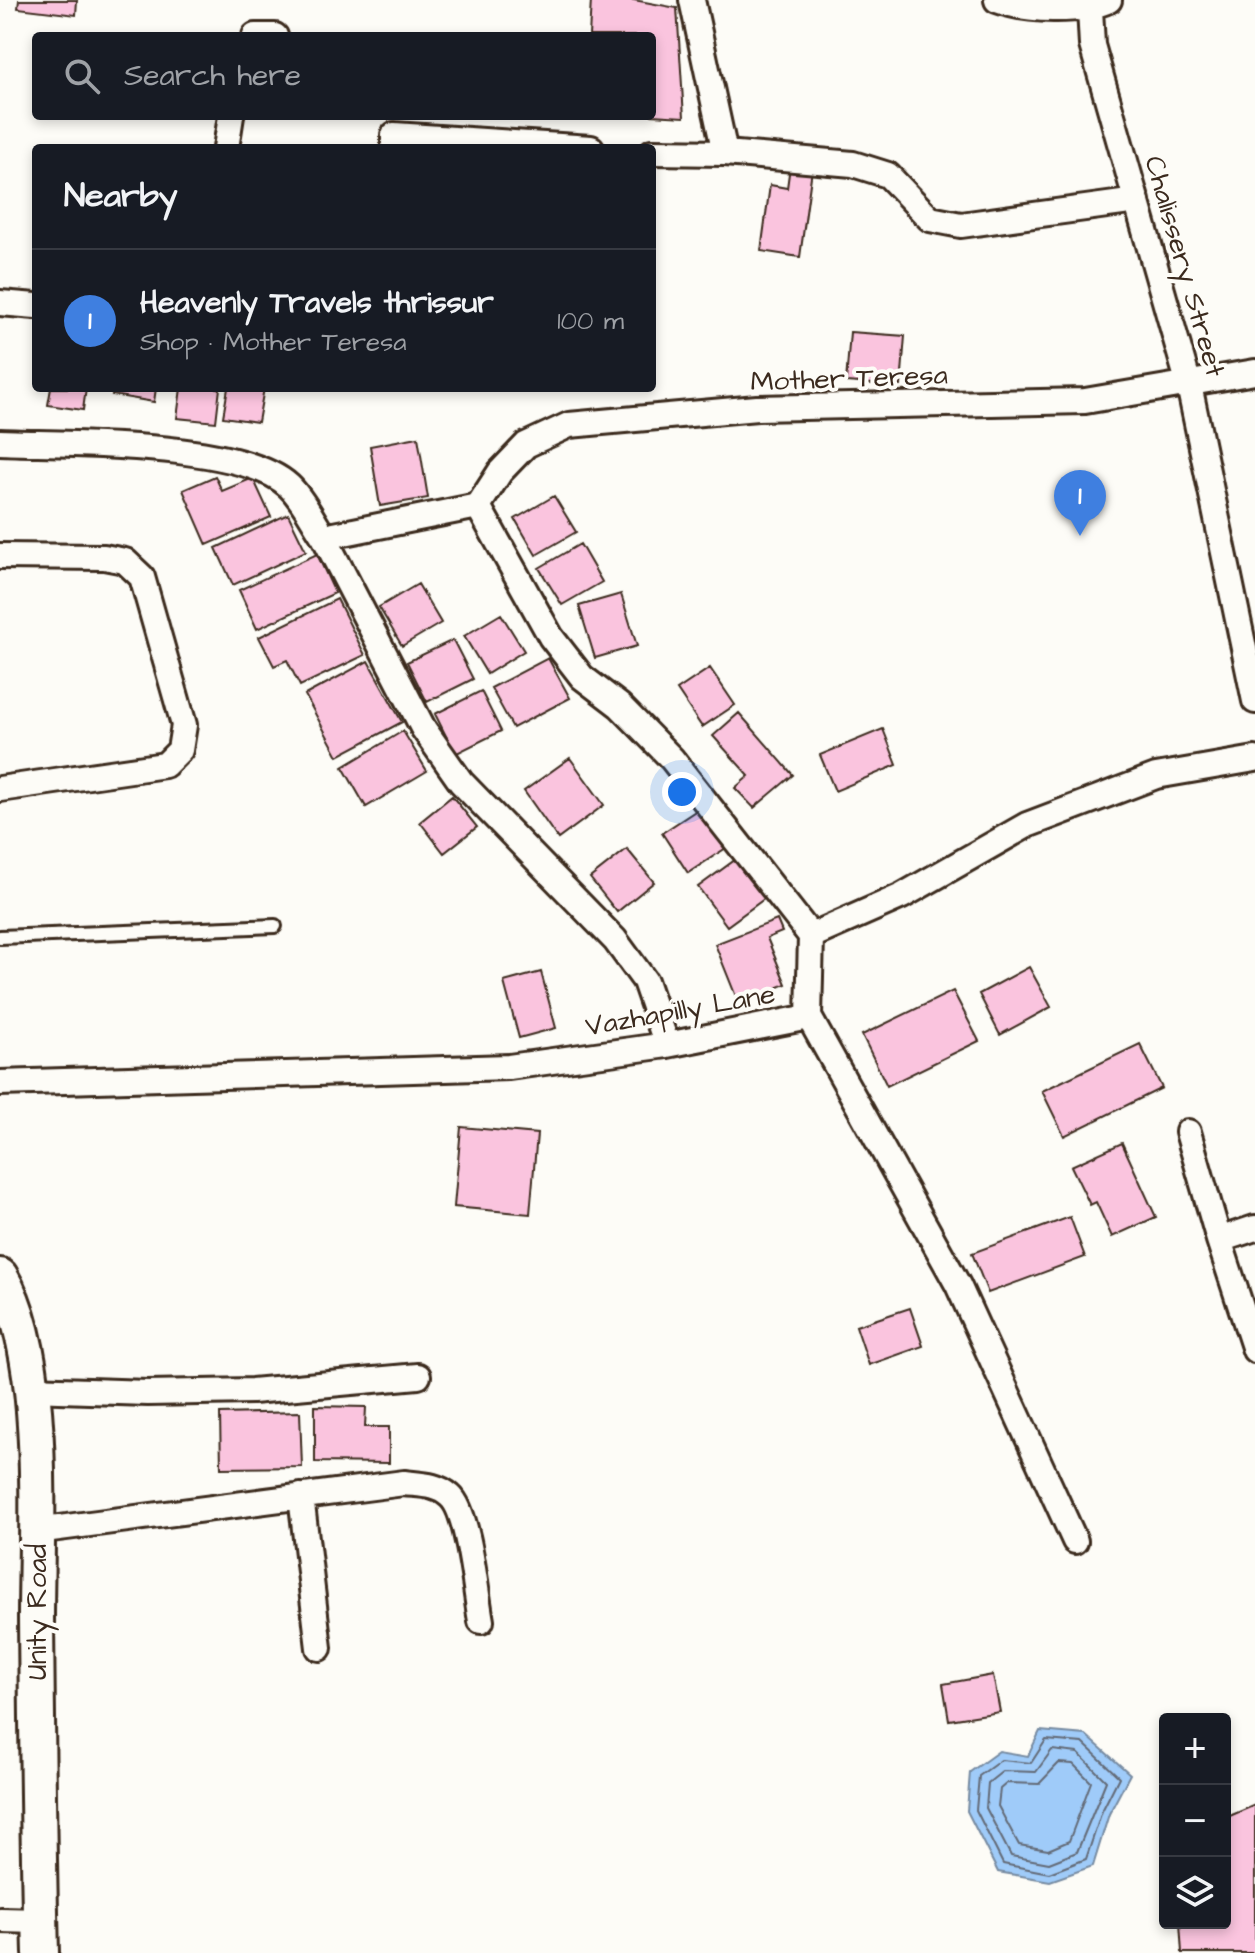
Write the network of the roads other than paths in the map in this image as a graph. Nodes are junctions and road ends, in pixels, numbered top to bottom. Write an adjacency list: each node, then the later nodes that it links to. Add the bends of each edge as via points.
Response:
1 (692, 0): 9 (street)
2 (997, 0): 3 (street, via 1015,7)
3 (1100, 4): 10 (street, Chalissery Street, via 1092,45)
4 (230, 120): 6 (street)
5 (394, 133): 7 (street)
6 (227, 144)
7 (538, 144)
8 (656, 152): 9 (street)
9 (725, 153): 10 (street, via 853,164 888,175 930,219 961,225)
10 (1137, 201): 14 (street, Chalissery Street)
11 (0, 303): 12 (street)
12 (32, 306)
13 (1255, 372): 14 (street, Mother Teresa)
14 (1189, 385): 16 (street, Mother Teresa, via 1085,401 757,408 569,425 526,445); 19 (street, Chalissery Street)
15 (0, 442): 17 (street, via 178,451 259,468 289,486)
16 (478, 506): 17 (street); 23 (street, via 551,637 582,677 620,706 672,759)
17 (324, 537): 26 (street, via 423,728 461,782 615,940 645,981)
18 (0, 556): 21 (street, via 125,561 142,577 184,725 180,750 165,765)
19 (1255, 701)
20 (1255, 759): 23 (street, via 1156,776 1027,825 902,896)
21 (0, 789)
22 (275, 926): 24 (lane)
23 (811, 936): 25 (street, Vazhapilly Lane)
24 (0, 937)
25 (809, 1017): 26 (street, Vazhapilly Lane); 37 (street, via 958,1285)
26 (667, 1045): 27 (street, Vazhapilly Lane, via 509,1067)
27 (0, 1083)
28 (1188, 1132): 30 (street)
29 (1255, 1228): 30 (street)
30 (1219, 1240): 32 (street)
31 (0, 1276): 34 (street, Unity Road, via 25,1336)
32 (1255, 1350)
33 (418, 1376): 34 (street, via 252,1391)
34 (30, 1389): 36 (street, Unity Road)
35 (301, 1496): 36 (street); 38 (street, via 404,1483 434,1486 453,1497); 39 (street)
36 (36, 1531): 41 (street, Unity Road)
37 (1075, 1541)
38 (481, 1621)
39 (319, 1648)
40 (0, 1920): 41 (street)
41 (40, 1937)

